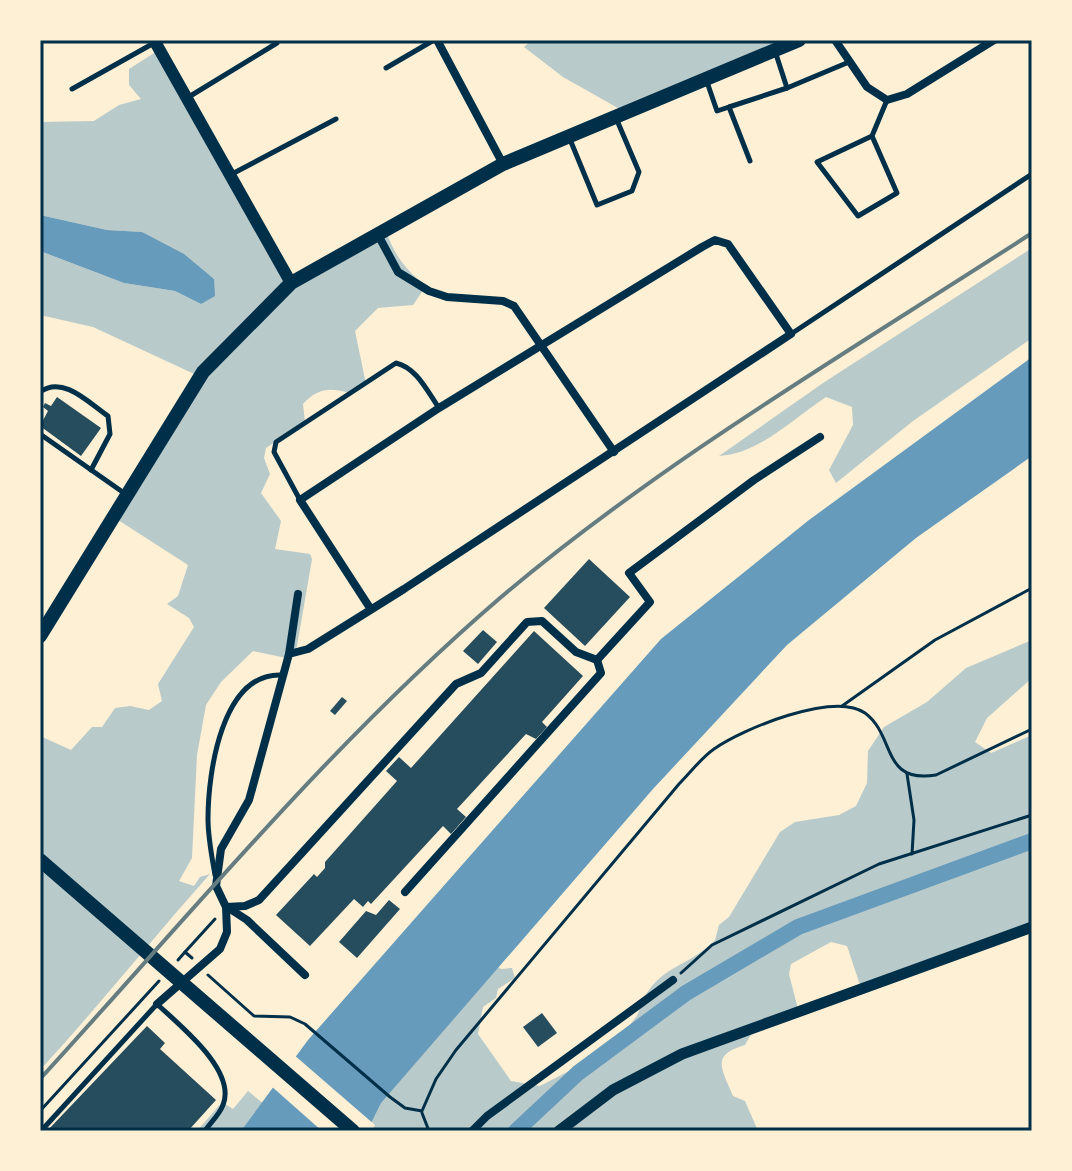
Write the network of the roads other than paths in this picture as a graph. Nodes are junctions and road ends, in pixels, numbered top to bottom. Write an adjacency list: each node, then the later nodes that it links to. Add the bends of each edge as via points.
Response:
1 (436, 40): 9 (lane); 21 (street)
2 (799, 40): 7 (main road)
3 (835, 40): 8 (street)
4 (994, 40): 14 (street, via 907,94)
5 (155, 41): 12 (lane); 13 (main road)
6 (277, 43): 13 (lane)
7 (775, 51): 10 (main road); 11 (lane)
8 (849, 61): 11 (lane); 14 (street, via 867,87)
9 (386, 68)
10 (706, 78): 15 (lane, via 717,111); 16 (main road)
11 (787, 88): 15 (lane)
12 (72, 89)
13 (186, 99): 23 (main road)
14 (887, 100): 19 (lane)
15 (729, 107): 20 (lane)
16 (615, 115): 18 (main road); 18 (lane, via 639,172 632,191 597,205)
17 (336, 119): 23 (lane)
18 (568, 136): 21 (main road)
19 (872, 136): 19 (lane, via 817,162 858,216 897,193)
20 (750, 161)
21 (503, 164): 24 (main road)
22 (1032, 174): 26 (lane)
23 (228, 177): 25 (main road)
24 (377, 232): 25 (main road); 27 (street, via 398,272 447,297 514,306)
25 (291, 283): 34 (main road, via 203,372)
26 (791, 334): 27 (street, via 735,252 720,240); 32 (street)
27 (539, 345): 29 (street); 32 (street)
28 (40, 392): 33 (lane, via 67,387 108,416 110,434)
29 (439, 408): 35 (street); 35 (lane, via 416,375 396,363 276,442 274,452)
30 (40, 434): 33 (lane)
31 (820, 437): 40 (street, via 629,573 650,602)
32 (614, 452): 37 (street)
33 (91, 470): 34 (lane)
34 (126, 495): 38 (main road)
35 (300, 500): 37 (street)
36 (298, 594): 39 (street)
37 (370, 608): 39 (street, via 308,649)
38 (41, 630)
39 (289, 654): 41 (street)
40 (597, 660): 44 (street, via 601,673); 45 (street, via 576,652 542,621 527,622 481,673 456,684 259,900)
41 (284, 675): 43 (street, via 249,800 221,849); 43 (lane, via 269,674 251,682 225,721 208,821)
42 (40, 860): 52 (main road)
43 (216, 886): 45 (street)
44 (405, 892)
45 (226, 907): 47 (street); 49 (street, via 227,932 220,949)
46 (1032, 927): 54 (street, via 682,1054 613,1090)
47 (305, 975)
48 (673, 980): 53 (street)
49 (157, 1004): 50 (lane); 51 (lane, via 215,1062 225,1091 223,1104)
50 (41, 1131)
51 (205, 1131)
52 (353, 1131)
53 (472, 1131)
54 (559, 1131)

